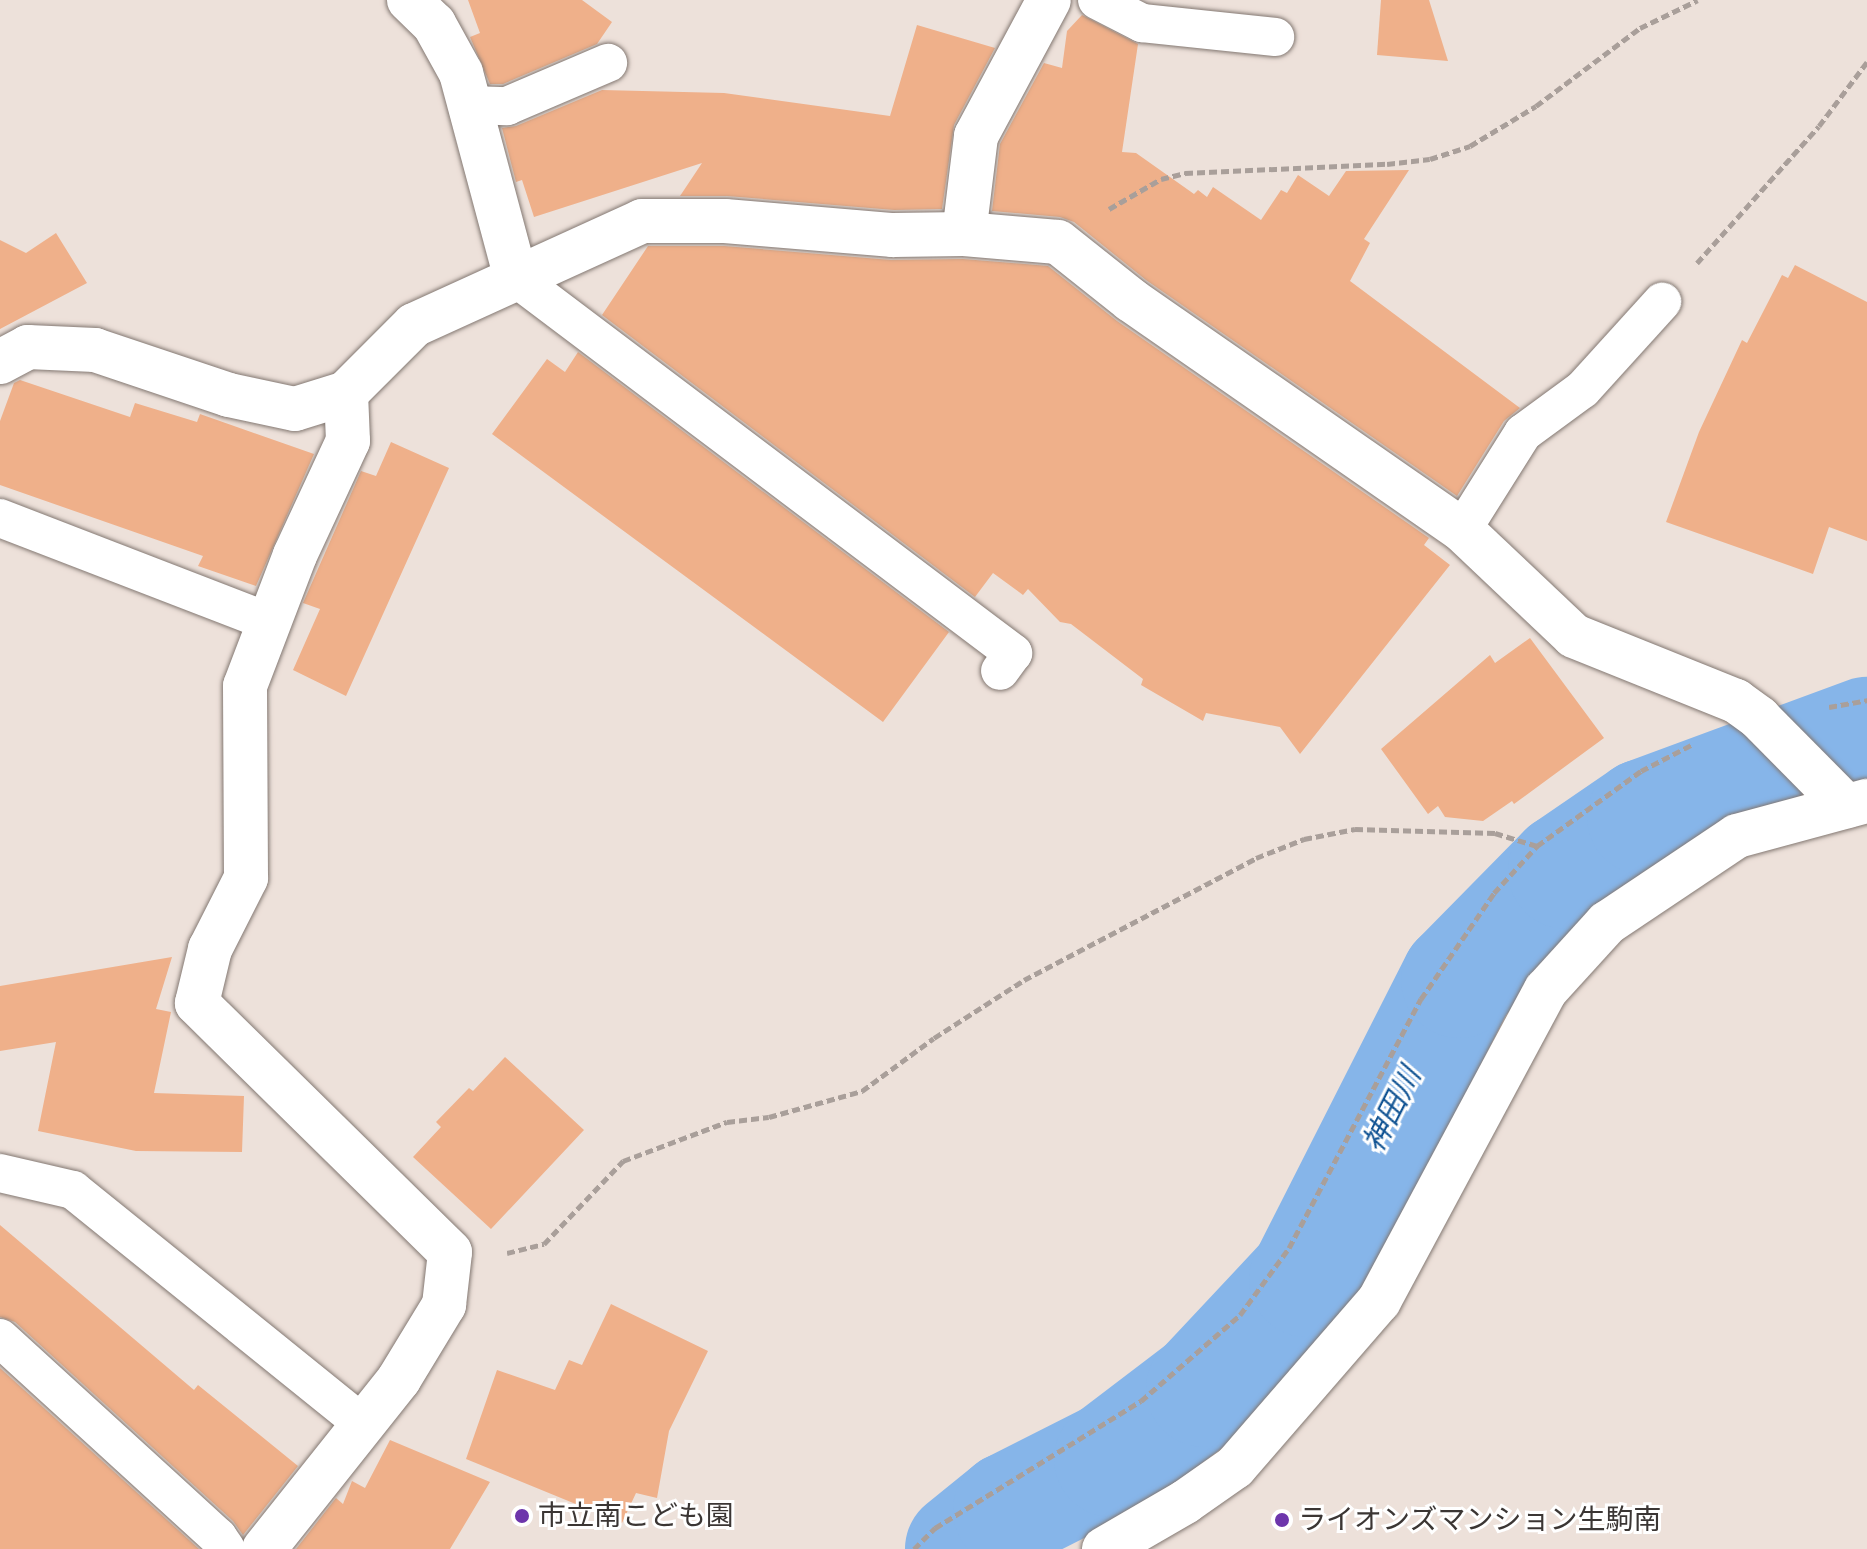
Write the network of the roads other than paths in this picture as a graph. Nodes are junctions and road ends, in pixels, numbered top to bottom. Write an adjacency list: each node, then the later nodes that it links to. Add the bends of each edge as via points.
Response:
1 (409, 0): 6 (street, via 434,24 461,73)
2 (1049, 0): 7 (street, via 976,136)
3 (1097, 0): 4 (lane, via 1142,23)
4 (1275, 37)
5 (608, 63): 6 (lane, via 507,106)
6 (470, 105): 8 (street)
7 (964, 234): 8 (street, via 642,221); 13 (street, via 1058,242 1131,300)
8 (516, 278): 11 (street, via 414,325); 15 (lane, via 1013,653)
9 (1662, 302): 13 (lane, via 1583,389 1523,433)
10 (0, 362): 11 (street, via 28,347 95,350 229,395 295,409)
11 (346, 393): 14 (street, via 348,441)
12 (0, 518): 14 (lane)
13 (1462, 530): 16 (street, via 1574,636 1736,701)
14 (270, 622): 19 (street, via 245,686 246,878 210,949 197,1003 450,1252 444,1305 399,1379)
15 (1000, 671)
16 (1860, 811): 22 (street, via 1737,836 1607,923 1546,990 1379,1301 1235,1467)
17 (0, 1173): 19 (lane, via 73,1190)
18 (0, 1338): 20 (lane)
19 (363, 1424): 21 (street)
20 (226, 1549)
21 (264, 1549)
22 (1104, 1549)

